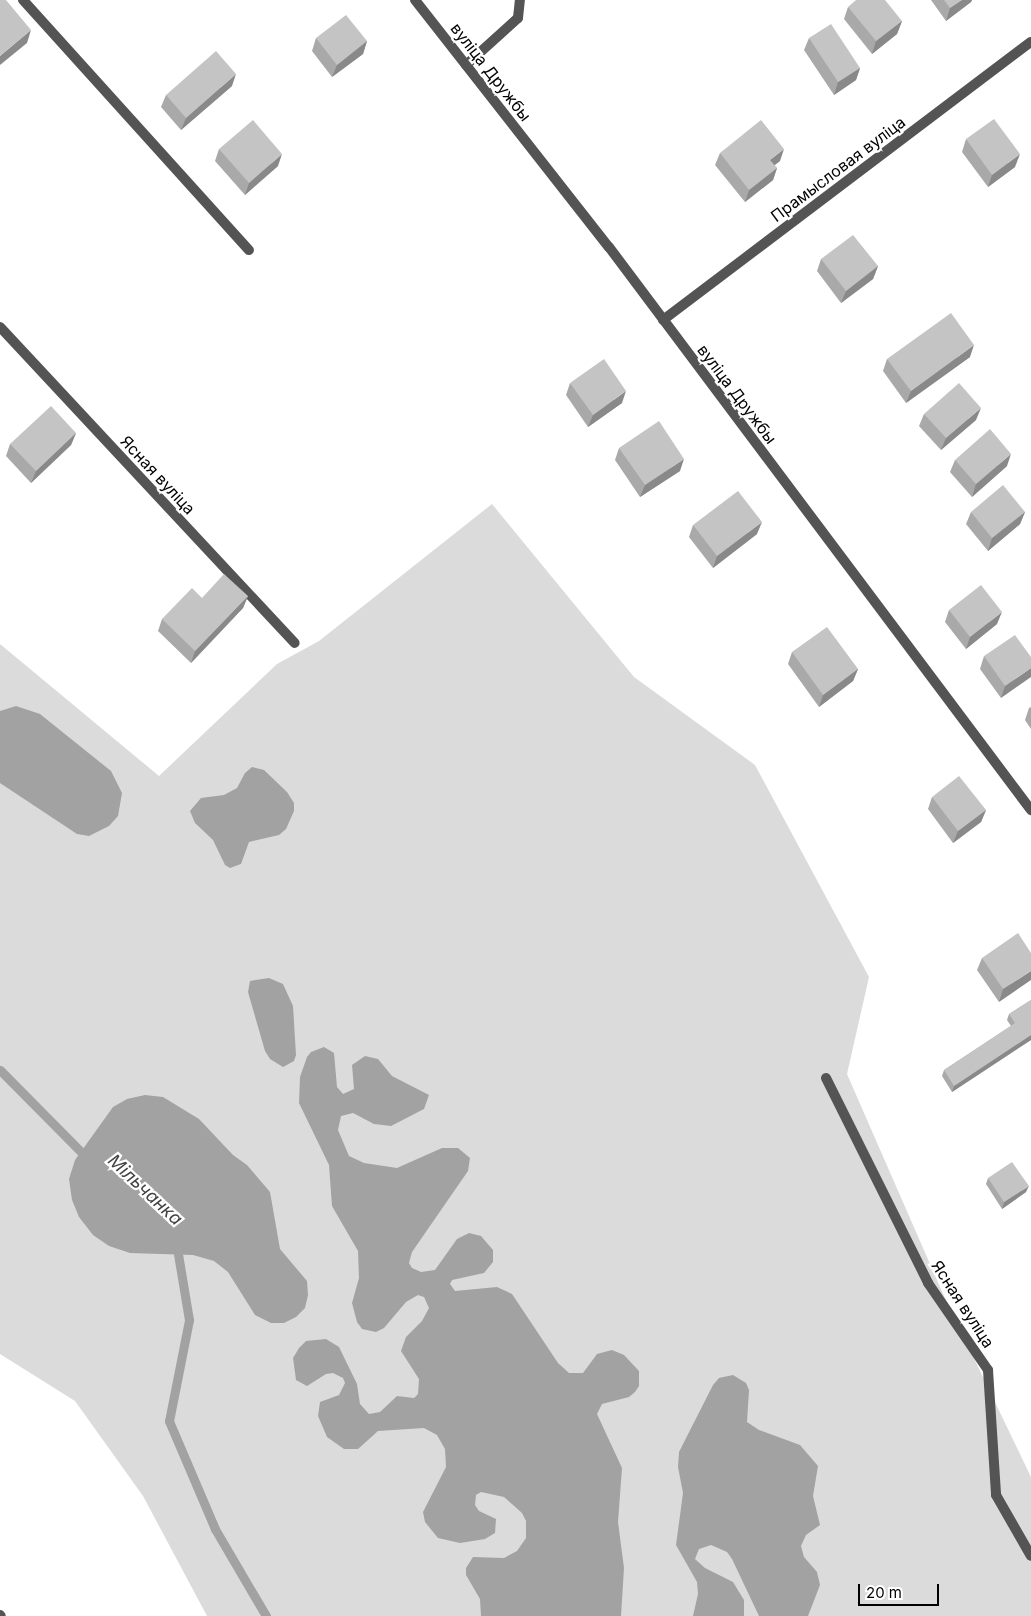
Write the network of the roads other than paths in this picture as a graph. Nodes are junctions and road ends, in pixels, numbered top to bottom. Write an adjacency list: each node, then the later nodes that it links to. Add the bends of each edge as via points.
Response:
1 (22, 0): 6 (street)
2 (415, 0): 5 (street, вуліца Дружбы)
3 (520, 0): 5 (street, via 518,18)
4 (1031, 42): 7 (street, Прамысловая вуліца)
5 (466, 65): 7 (street, вуліца Дружбы)
6 (250, 250)
7 (663, 320): 10 (street, вуліца Дружбы)
8 (0, 327): 9 (street, Ясная вуліца)
9 (295, 643)
10 (1031, 810)
11 (826, 1078): 12 (street, Ясная вуліца, via 928,1283 988,1370 996,1495)
12 (1031, 1556)

